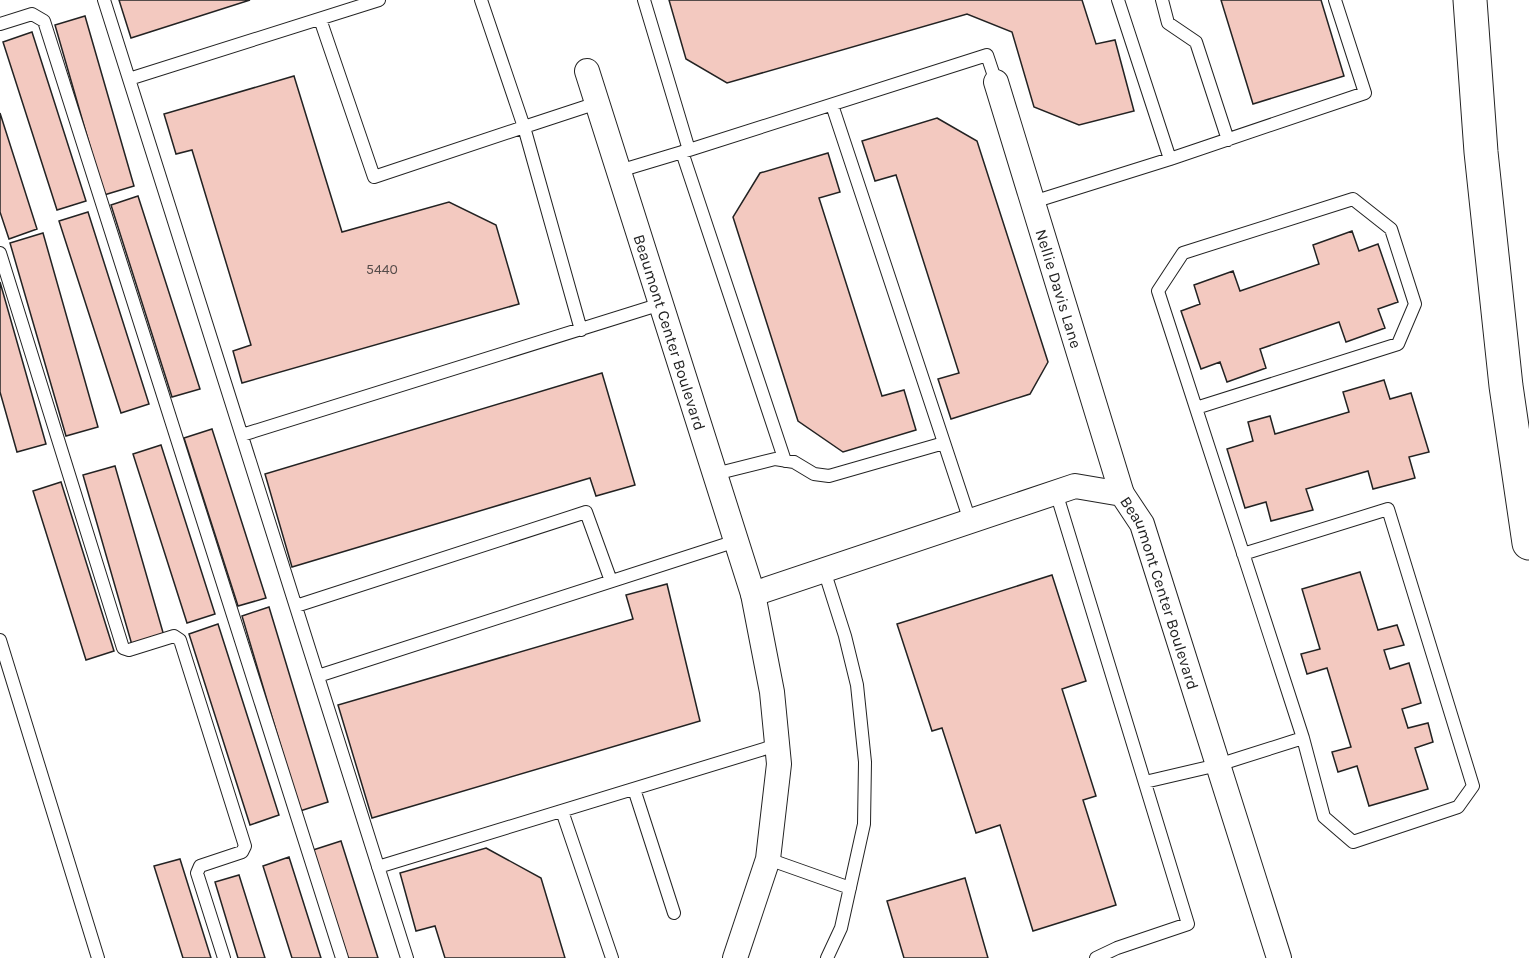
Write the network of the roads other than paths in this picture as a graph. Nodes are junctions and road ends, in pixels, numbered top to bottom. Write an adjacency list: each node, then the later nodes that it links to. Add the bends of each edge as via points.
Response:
1 (104, 0): 12 (lane)
2 (380, 0): 9 (lane)
3 (482, 0): 16 (lane)
4 (644, 0): 18 (lane)
5 (1118, 0): 19 (lane)
6 (1162, 0): 17 (lane, via 1168,23 1196,42)
7 (1335, 0): 17 (lane, via 1365,93)
8 (1470, 0): 34 (highway, via 1501,339)
9 (320, 19): 12 (lane); 16 (lane, via 374,177)
10 (0, 24): 54 (lane, via 32,14 44,21)
11 (587, 71): 14 (street, Beaumont Center Boulevard)
12 (129, 79): 26 (lane)
13 (996, 82): 15 (lane, via 987,55); 21 (street, Nellie Davis Lane)
14 (597, 103): 16 (lane); 20 (street, Beaumont Center Boulevard)
15 (832, 105): 18 (lane); 27 (lane)
16 (524, 128): 24 (lane)
17 (1228, 140): 19 (lane)
18 (686, 151): 20 (lane); 28 (lane)
19 (1170, 159): 21 (lane)
20 (619, 171): 23 (street, Beaumont Center Boulevard)
21 (1032, 202): 31 (street, Nellie Davis Lane)
22 (0, 253): 53 (lane, via 123,648 129,650 174,636 180,640 245,846 242,852 200,866 197,873)
23 (661, 304): 24 (lane); 29 (street, Beaumont Center Boulevard)
24 (581, 330): 26 (lane)
25 (1196, 408): 25 (lane, via 1158,291 1183,253 1353,199 1391,229 1415,304 1398,344); 35 (lane)
26 (242, 435): 39 (lane)
27 (944, 443): 28 (lane, via 829,476); 32 (lane)
28 (785, 461): 29 (lane, via 775,459)
29 (715, 474): 33 (street, Beaumont Center Boulevard)
30 (1056, 492): 31 (street, Beaumont Center Boulevard, via 1075,486); 32 (street, Beaumont Center Boulevard); 45 (lane)
31 (1122, 494): 44 (street, Beaumont Center Boulevard, via 1142,524)
32 (970, 521): 36 (street, Beaumont Center Boulevard)
33 (736, 541): 37 (lane); 38 (street, Beaumont Center Boulevard)
34 (1529, 543)
35 (1243, 554): 42 (lane); 42 (lane, via 1388,509 1473,786 1458,807 1353,842 1324,817)
36 (824, 570): 38 (street, Beaumont Center Boulevard); 50 (lane, via 857,685 865,762 864,824)
37 (611, 581): 39 (lane, via 586,512); 41 (lane)
38 (753, 594): 43 (street, Beaumont Center Boulevard, via 772,692)
39 (296, 606): 41 (lane)
40 (0, 640): 52 (lane)
41 (318, 676): 49 (lane)
42 (1303, 738): 44 (lane)
43 (777, 746): 46 (lane); 48 (street, Beaumont Center Boulevard, via 779,764)
44 (1218, 765): 45 (lane); 60 (street, Beaumont Center Boulevard)
45 (1145, 782): 59 (lane, via 1188,924)
46 (634, 789): 47 (lane); 51 (lane)
47 (562, 811): 49 (lane); 56 (lane)
48 (768, 859): 50 (lane); 57 (street, Beaumont Center Boulevard)
49 (378, 867): 55 (lane)
50 (850, 888): 58 (lane, via 841,928)
51 (674, 913)
52 (98, 958)
53 (224, 958)
54 (342, 958)
55 (407, 958)
56 (612, 958)
57 (735, 958)
58 (827, 958)
59 (1096, 958)
60 (1279, 958)

